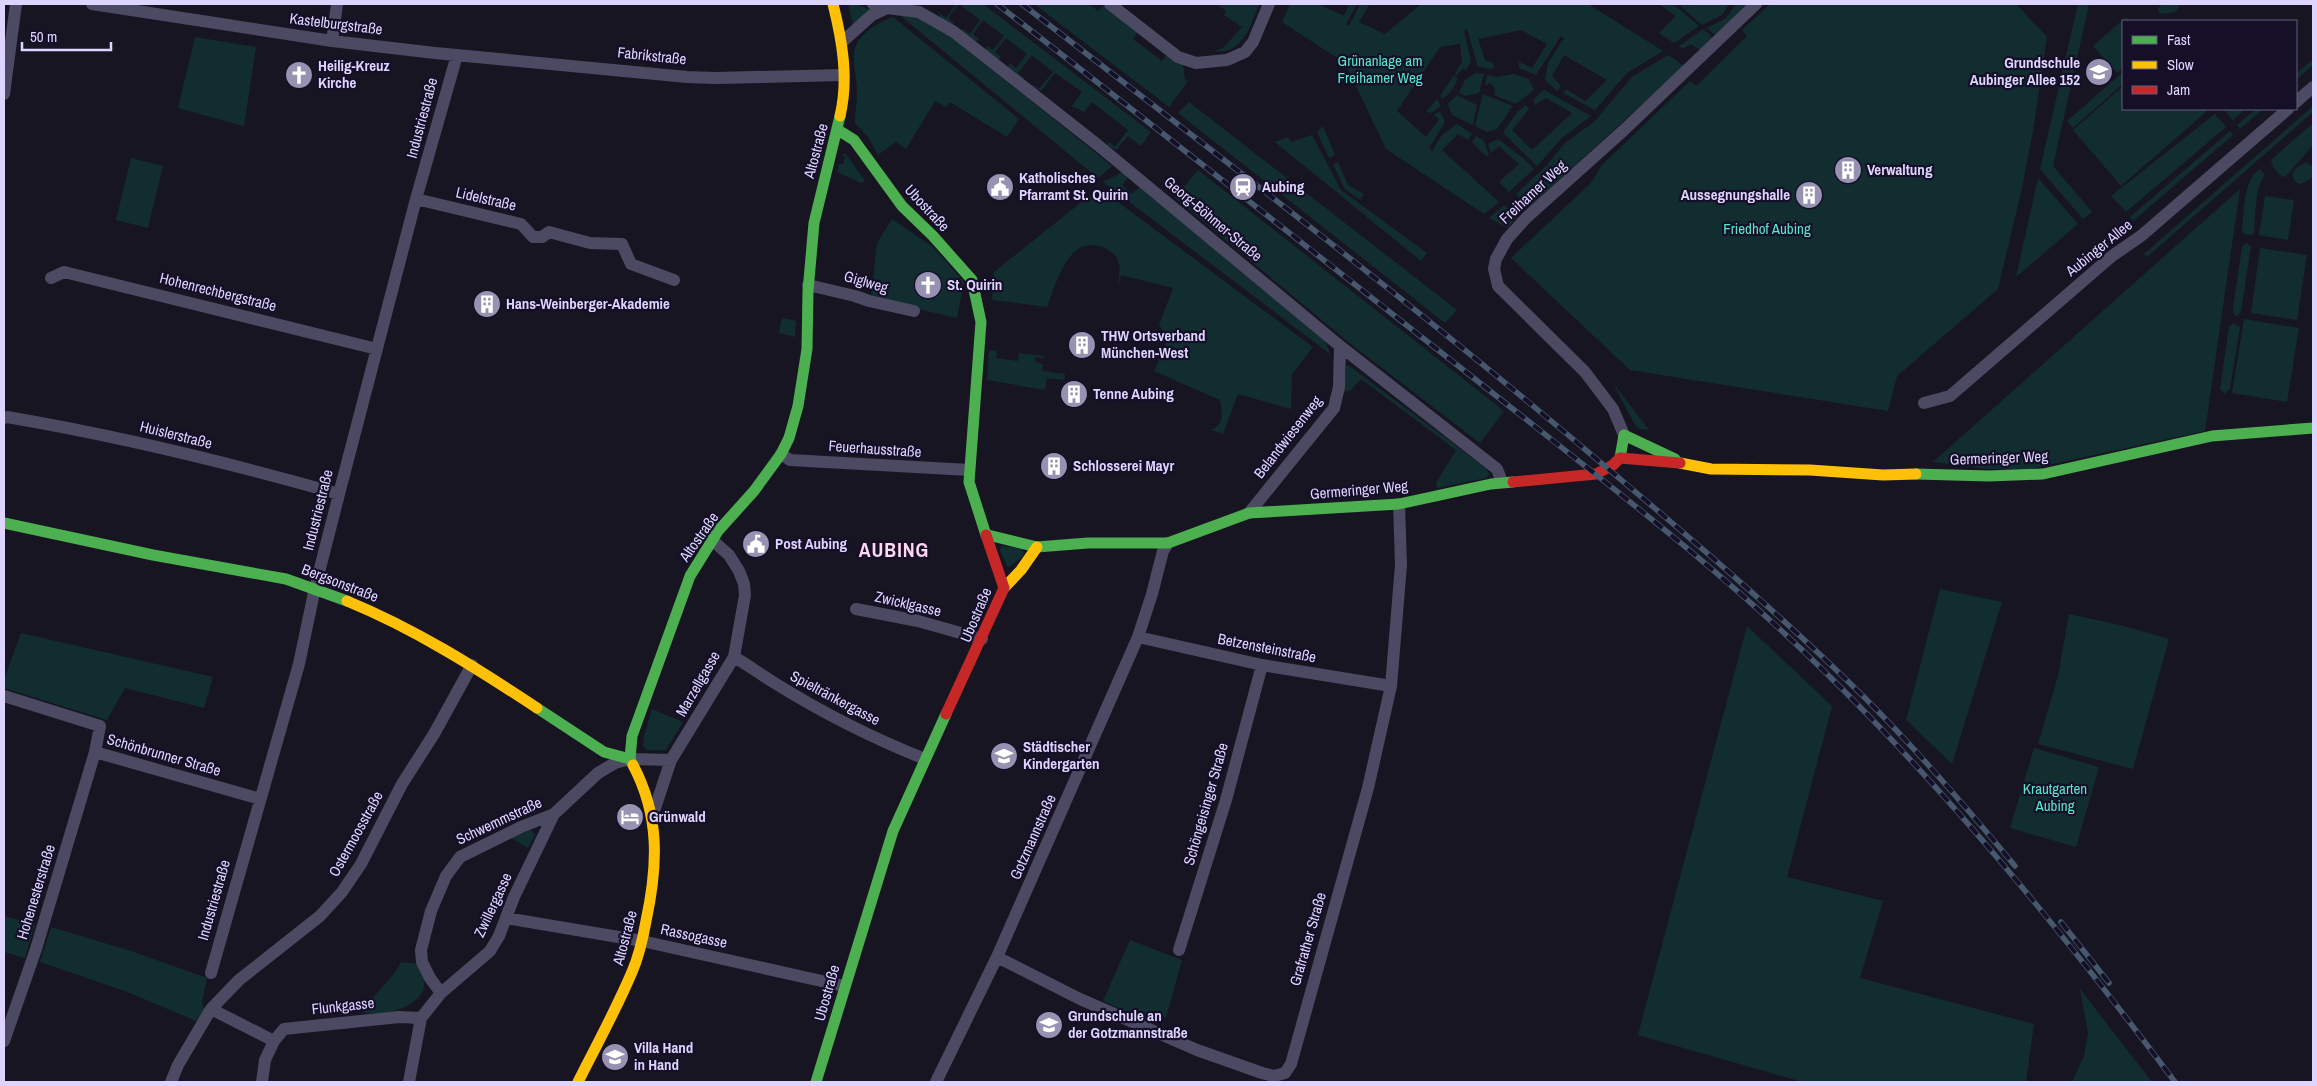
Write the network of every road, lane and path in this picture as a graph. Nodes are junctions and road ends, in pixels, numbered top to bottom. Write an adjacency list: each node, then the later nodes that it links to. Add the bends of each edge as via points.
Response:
1 (16, 4): 15 (street)
2 (92, 4): 10 (street, Kastelburgstraße)
3 (337, 4): 10 (street)
4 (833, 4): 11 (street, Altostraße)
5 (873, 4): 9 (street, Georg-Böhmer-Straße)
6 (1110, 4): 7 (street, via 1178,57 1200,63 1227,60 1245,52 1253,42)
7 (1269, 4)
8 (1756, 4): 29 (street, Freihamer Weg, via 1527,217 1500,247 1496,259 1494,269 1498,286 1585,372 1613,409)
9 (887, 8): 11 (street, via 872,15); 24 (street, Georg-Böhmer-Straße, via 919,12 954,32 1100,146)
10 (332, 41): 12 (street, Kastelburgstraße)
11 (842, 42): 13 (street, Altostraße)
12 (457, 55): 13 (street, Fabrikstraße, via 687,77); 19 (street, Industriestraße)
13 (844, 75): 18 (street, Altostraße)
14 (2313, 87): 16 (street)
15 (4, 94)
16 (2297, 101)
17 (2287, 110): 26 (street, Aubinger Allee, via 1950,396)
18 (838, 130): 22 (street, Altostraße, via 814,223); 33 (street, Ubostraße, via 854,140 894,196 972,280 981,322)
19 (416, 199): 21 (street, Lidelstraße, via 521,224 532,237 542,237 549,232 590,243 622,244 631,264); 25 (street, Industriestraße)
20 (52, 278): 25 (street, Hohenrechbergstraße, via 64,272)
21 (674, 280)
22 (808, 285): 23 (street, Giglweg); 30 (street, Altostraße, via 807,349 802,384 789,438)
23 (914, 311)
24 (1340, 346): 34 (street, Georg-Böhmer-Straße, via 1496,469); 37 (street, Belandwiesenweg, via 1339,387 1334,408)
25 (377, 349): 35 (street, Industriestraße)
26 (1924, 403)
27 (4, 418): 35 (street, Huislerstraße, via 7,416 151,445)
28 (2313, 428): 32 (street, Germeringer Weg, via 2212,436 2043,474 1884,475 1711,469)
29 (1624, 435): 31 (street); 32 (street, Germeringer Weg)
30 (781, 454): 33 (street, Feuerhausstraße, via 790,460); 40 (street, Altostraße)
31 (1620, 458): 32 (street, Germeringer Weg); 34 (street, Germeringer Weg, via 1596,474)
32 (1682, 463)
33 (969, 470): 39 (street, Ubostraße, via 969,482)
34 (1502, 482): 36 (street, Germeringer Weg)
35 (339, 494): 43 (street, Industriestraße)
36 (1399, 504): 37 (street, Germeringer Weg); 51 (street, Grafrather Straße, via 1401,565)
37 (1248, 513): 41 (street, Germeringer Weg)
38 (4, 523): 43 (street, Bergsonstraße, via 286,579)
39 (988, 535): 42 (street, Germeringer Weg); 44 (street, Ubostraße)
40 (712, 540): 48 (street, Marzellgasse, via 729,555 744,584); 54 (street, Altostraße, via 690,576 660,654 632,736)
41 (1168, 543): 42 (street, Germeringer Weg); 46 (street, Gotzmannstraße)
42 (1037, 547): 44 (street)
43 (315, 588): 49 (street, Bergsonstraße, via 386,618); 57 (street, Industriestraße, via 299,664)
44 (1004, 588): 47 (street, Ubostraße)
45 (856, 609): 47 (street, Zwicklgasse, via 918,621)
46 (1138, 637): 50 (street, Betzensteinstraße); 63 (street, Gotzmannstraße)
47 (982, 639): 55 (street, Ubostraße)
48 (734, 657): 55 (street, Spieltränkergasse, via 836,718); 56 (street, Marzellgasse)
49 (472, 665): 54 (street, Bergsonstraße, via 604,752); 67 (street, Ostermoosstraße, via 402,784 361,864 342,892 320,916 239,980)
50 (1262, 665): 51 (street, Betzensteinstraße); 62 (street, Schöngeisinger Straße, via 1226,800)
51 (1391, 686): 63 (street, Grafrather Straße, via 1368,788 1291,1064 1285,1073 1274,1076 1196,1050 1080,999)
52 (4, 696): 53 (street, Schönbrunner Straße, via 100,726)
53 (95, 752): 57 (street, Schönbrunner Straße); 69 (street, Hohenesterstraße, via 36,949)
54 (630, 759): 56 (street); 58 (street, Schwemmstraße, via 614,763 598,773); 59 (street, Altostraße, via 642,782)
55 (925, 759): 65 (street, Ubostraße, via 893,831)
56 (671, 760): 59 (street, Marzellgasse)
57 (260, 799): 64 (street, Industriestraße)
58 (554, 814): 60 (street, Zwillergasse); 66 (street, Schwemmstraße, via 474,848 460,857 446,876 430,911 421,950 422,962)
59 (652, 817): 61 (street, Altostraße, via 656,856)
60 (506, 918): 61 (street, Rassogasse); 66 (street, Zwillergasse, via 490,951)
61 (642, 941): 65 (street, Rassogasse); 74 (street, Altostraße, via 632,971)
62 (1179, 950)
63 (998, 957): 76 (street, Gotzmannstraße)
64 (211, 973)
65 (844, 986): 75 (street, Ubostraße)
66 (441, 993): 68 (street)
67 (211, 1009): 70 (street); 71 (street)
68 (422, 1018): 70 (street, Flunkgasse, via 399,1017 284,1029); 73 (street)
69 (4, 1041)
70 (274, 1041): 72 (street, via 265,1060)
71 (171, 1082)
72 (262, 1082)
73 (409, 1082)
74 (578, 1082)
75 (816, 1082)
76 (936, 1082)

